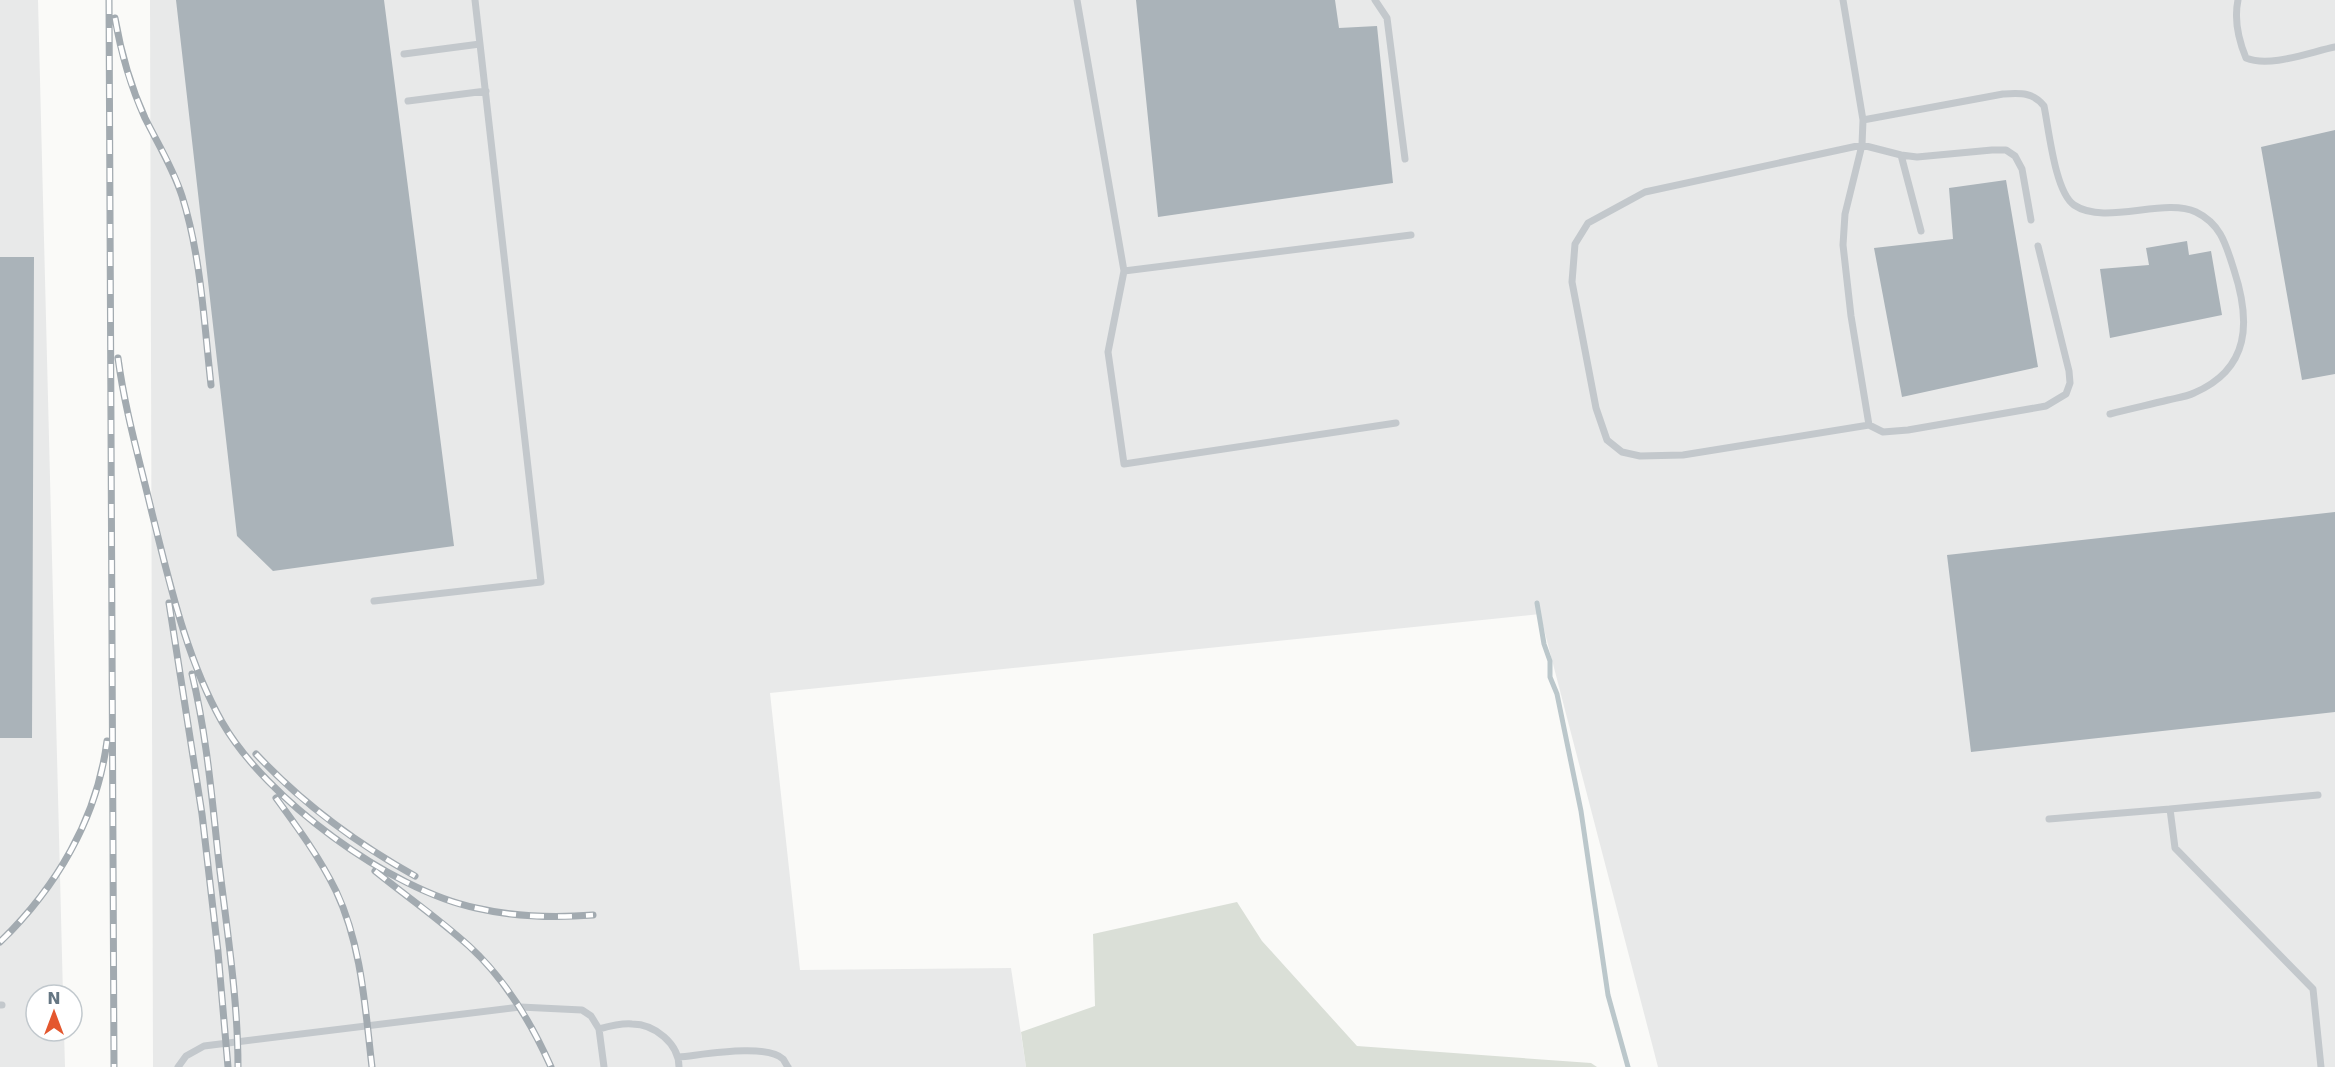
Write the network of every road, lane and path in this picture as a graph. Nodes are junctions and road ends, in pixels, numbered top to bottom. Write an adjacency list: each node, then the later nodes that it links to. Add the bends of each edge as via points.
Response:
1 (475, 0): 6 (lane)
2 (1077, 0): 19 (lane)
3 (1376, 0): 14 (lane, via 1388,18)
4 (1843, 0): 11 (lane)
5 (2238, 0): 7 (lane, via 2236,10 2246,58 2271,61)
6 (480, 44): 8 (lane); 9 (lane)
7 (2335, 46)
8 (404, 54)
9 (486, 91): 10 (lane); 23 (lane, via 541,582)
10 (408, 102)
11 (1863, 120): 12 (lane); 20 (lane, via 2024,93 2037,97 2044,106 2061,189 2073,205 2110,213 2193,210 2216,227 2224,237 2238,282 2243,333 2240,353 2231,367 2194,393)
12 (1862, 145): 13 (lane); 22 (lane, via 1845,214 1843,245); 22 (lane, via 1645,192 1588,223 1575,244 1572,282 1596,408 1607,440 1622,452 1640,456 1683,455)
13 (1901, 155): 15 (lane, via 1937,157 2006,150 2015,156 2022,169); 16 (lane)
14 (1405, 159)
15 (2031, 220)
16 (1921, 231)
17 (1411, 235): 19 (lane)
18 (2038, 246): 22 (lane, via 2069,371 2067,394 2046,406 1908,430 1883,432)
19 (1124, 271): 21 (lane, via 1108,352 1124,464)
20 (2110, 414)
21 (1396, 423)
22 (1869, 425)
23 (374, 601)
24 (2318, 795): 25 (lane)
25 (2170, 809): 26 (lane); 33 (lane, via 2175,848 2313,989)
26 (2049, 819)
27 (599, 1029): 28 (lane, via 633,1023 647,1027 661,1034); 29 (lane, via 582,1010 520,1007 204,1046 186,1056); 30 (lane)
28 (679, 1057): 31 (lane); 32 (lane, via 769,1052 784,1059)
29 (178, 1067)
30 (604, 1067)
31 (679, 1067)
32 (788, 1067)
33 (2321, 1067)

